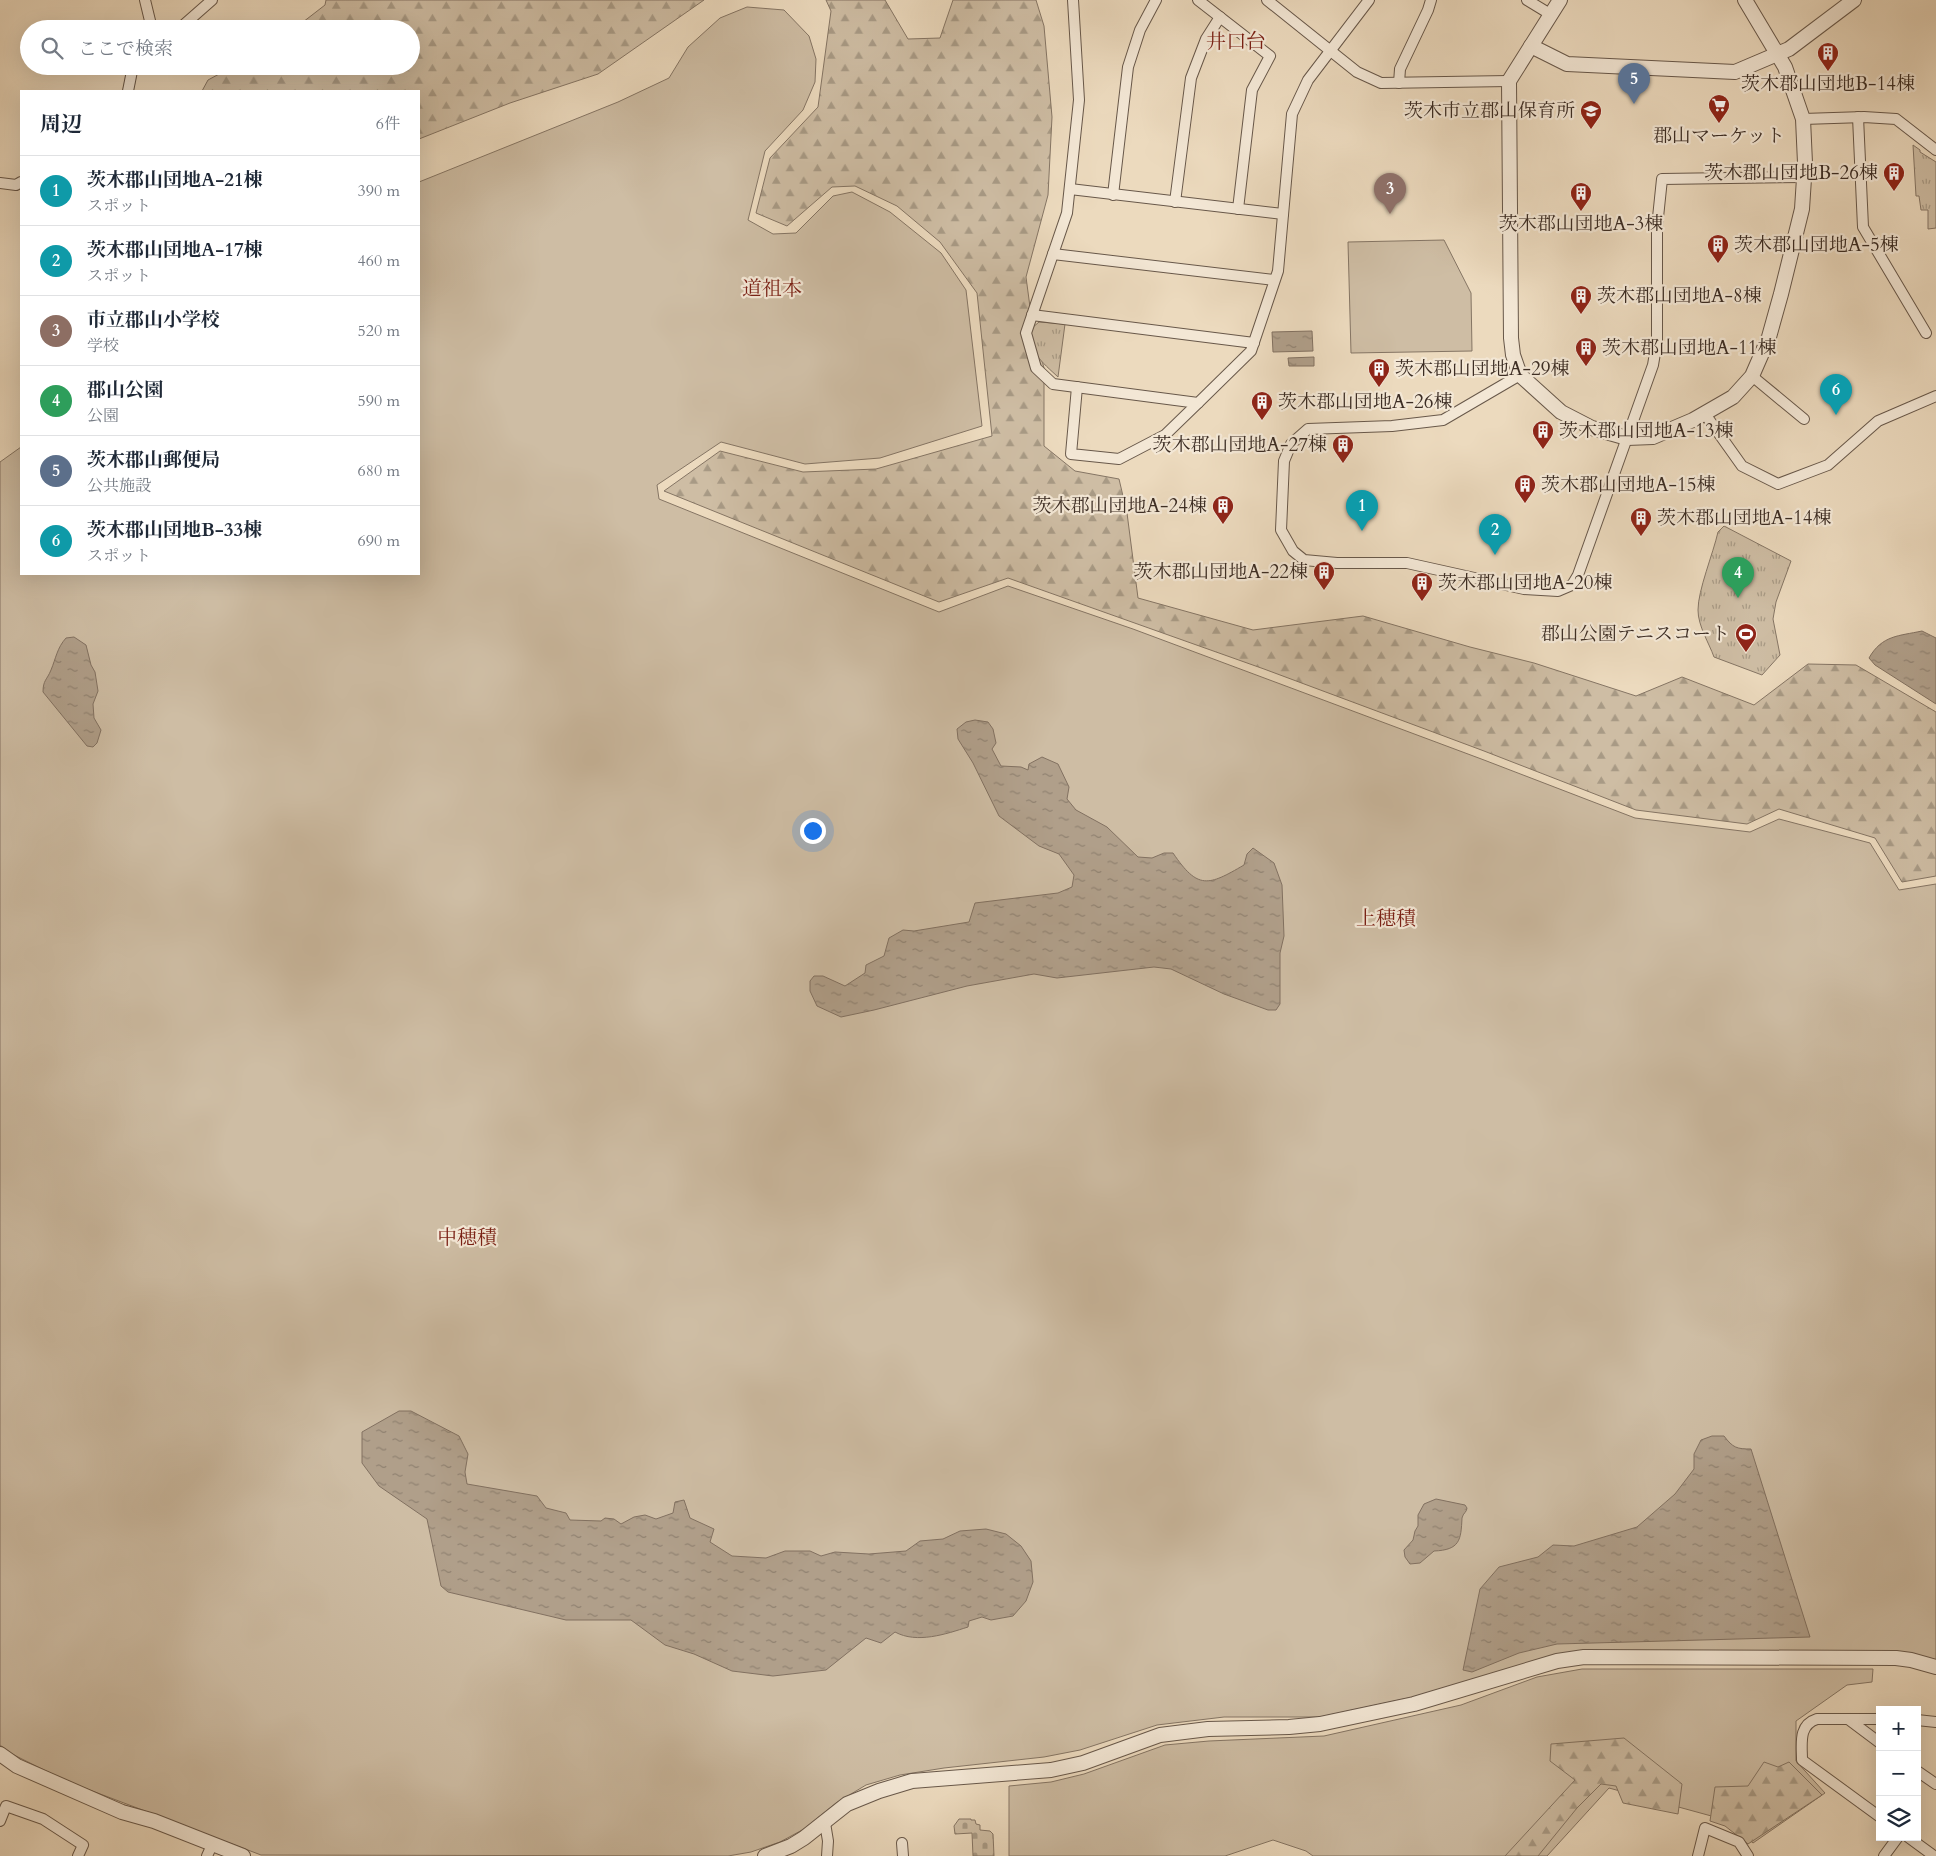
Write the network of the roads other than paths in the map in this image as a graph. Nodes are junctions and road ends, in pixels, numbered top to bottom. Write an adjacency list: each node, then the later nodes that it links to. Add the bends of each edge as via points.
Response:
1 (145, 0): 15 (street)
2 (212, 0): 16 (street)
3 (1073, 0): 30 (street, via 1079,100)
4 (1156, 0): 31 (street, via 1140,30 1128,66)
5 (1198, 0): 14 (street)
6 (1267, 0): 18 (street)
7 (1369, 0): 18 (street)
8 (1430, 0): 22 (street, via 1400,69)
9 (1527, 0): 13 (street)
10 (1560, 0): 13 (street)
11 (1745, 0): 19 (street)
12 (1854, 0): 19 (street, via 1789,49)
13 (1550, 14): 17 (street)
14 (1220, 17): 32 (street, via 1206,39 1191,78); 33 (street, via 1270,56 1252,90)
15 (150, 20)
16 (189, 20)
17 (1530, 46): 19 (street, via 1567,64 1735,72); 21 (street)
18 (1331, 52): 22 (street, via 1357,72 1380,83); 34 (street, via 1308,80 1292,114)
19 (1777, 54): 25 (street, via 1785,67)
20 (131, 75): 23 (street)
21 (1509, 81): 22 (street); 40 (street, via 1511,338)
22 (1399, 83)
23 (128, 90)
24 (1858, 117): 25 (street); 26 (street, via 1896,119); 38 (street, via 1863,227)
25 (1803, 119): 27 (street)
26 (1936, 150)
27 (1804, 177): 41 (street, via 1802,209 1782,294 1769,337); 47 (street, via 1662,180 1656,227 1657,341 1653,365)
28 (0, 183): 29 (street)
29 (20, 183)
30 (1070, 190): 31 (street); 35 (street, via 1067,213)
31 (1113, 195): 32 (street)
32 (1175, 202): 33 (street)
33 (1238, 209): 34 (street)
34 (1283, 214): 36 (street, via 1278,271)
35 (1053, 254): 36 (street); 37 (street)
36 (1274, 280): 39 (street)
37 (1032, 315): 39 (street); 42 (street, via 1026,333 1036,368 1053,384)
38 (1926, 333)
39 (1254, 343): 44 (street, via 1251,351)
40 (1520, 375): 47 (street, via 1561,412 1592,428); 47 (street, via 1443,420 1392,426 1308,428 1291,444 1284,461 1280,530 1293,551 1304,560 1407,563 1524,589 1558,591 1572,585 1578,575)
41 (1752, 376): 45 (street, via 1733,397); 46 (street)
42 (1078, 387): 44 (street); 44 (street, via 1072,454 1119,459 1165,435)
43 (1936, 396): 45 (street, via 1878,421 1828,465 1778,484 1742,466)
44 (1198, 403)
45 (1704, 414): 47 (street, via 1653,437)
46 (1804, 419)
47 (1627, 438)
48 (1936, 1667): 59 (street, via 1896,1658 1594,1657 1566,1660 1414,1704 1320,1724 1208,1729 1160,1735 1083,1763 1051,1770 912,1781 848,1804)
49 (1848, 1719): 50 (street); 53 (street); 57 (street, via 1811,1721 1802,1734 1802,1760)
50 (1876, 1719)
51 (1921, 1720): 52 (street)
52 (1936, 1722)
53 (1876, 1740)
54 (0, 1754): 63 (street, via 17,1766 122,1812 154,1821)
55 (1921, 1774): 56 (street)
56 (1936, 1784)
57 (1876, 1814)
58 (0, 1821): 64 (street, via 6,1806 43,1819 83,1844)
59 (825, 1822): 66 (street, via 791,1846); 67 (street)
60 (1895, 1841): 71 (street)
61 (1913, 1841): 72 (street)
62 (902, 1843): 68 (street)
63 (209, 1850): 65 (street)
64 (78, 1856)
65 (243, 1856)
66 (765, 1856)
67 (827, 1856)
68 (903, 1856)
69 (1698, 1856): 70 (street, via 1704,1828 1740,1842)
70 (1748, 1856)
71 (1884, 1856)
72 (1934, 1856)

